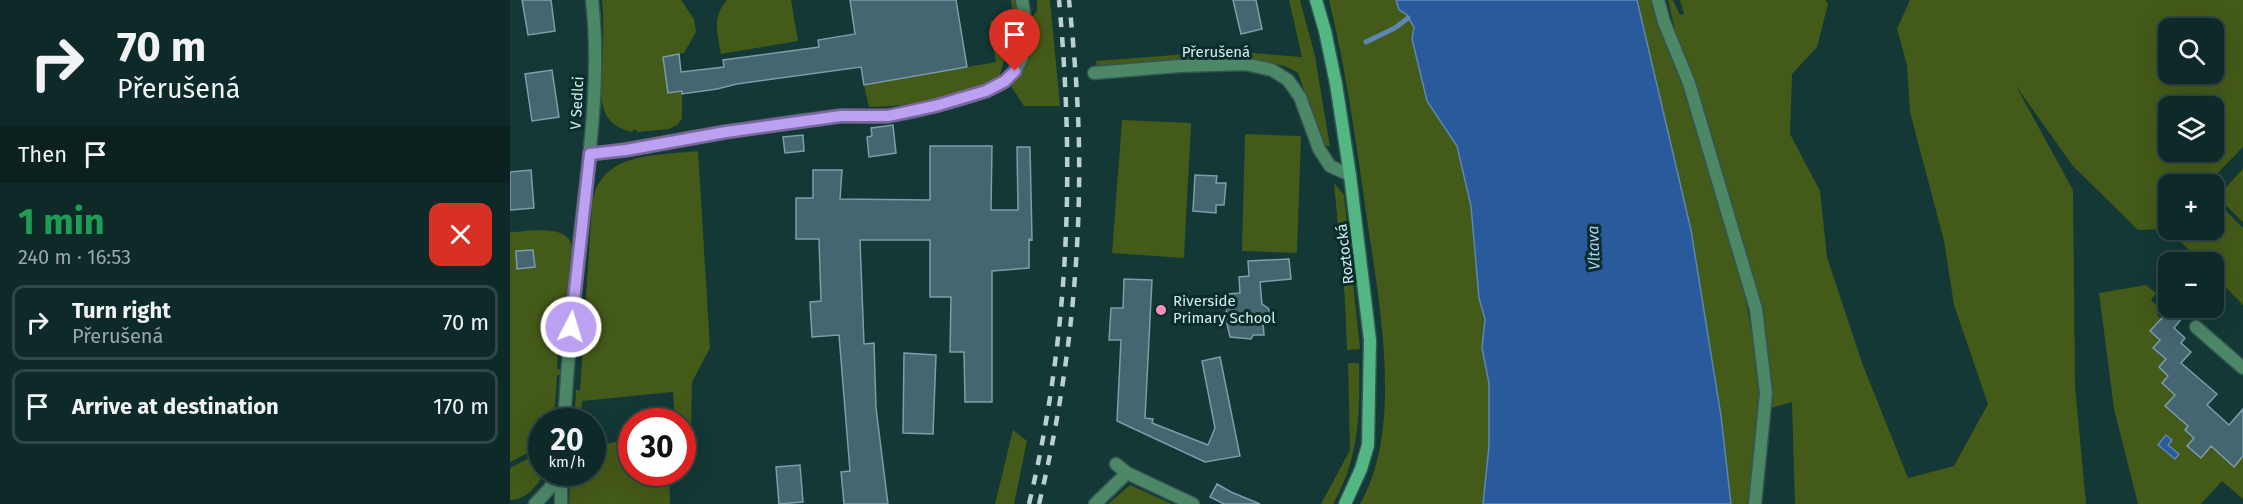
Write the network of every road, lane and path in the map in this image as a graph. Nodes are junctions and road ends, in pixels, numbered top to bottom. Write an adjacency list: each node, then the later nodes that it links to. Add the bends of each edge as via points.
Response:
1 (592, 0): 6 (street, V Sedlci, via 596,33)
2 (1023, 0): 6 (street, via 1025,54 1005,81 986,91 888,116 841,116)
3 (1316, 0): 7 (main road, Roztocká, via 1336,84)
4 (1658, 0): 20 (street, via 1689,83 1756,309 1766,393)
5 (1094, 73): 7 (street, Přerušená, via 1245,64 1272,70 1288,80 1300,97 1319,149 1330,166)
6 (590, 154): 10 (street, V Sedlci)
7 (1350, 175): 19 (main road, Roztocká, via 1370,340 1368,445)
8 (2196, 327): 9 (street)
9 (2243, 368)
10 (565, 408)
11 (1116, 464): 12 (street)
12 (1127, 473): 17 (street); 18 (street)
13 (551, 486): 15 (street)
14 (560, 486): 16 (street)
15 (536, 503)
16 (561, 504)
17 (1095, 504)
18 (1193, 504)
19 (1345, 504)
20 (1755, 504)

